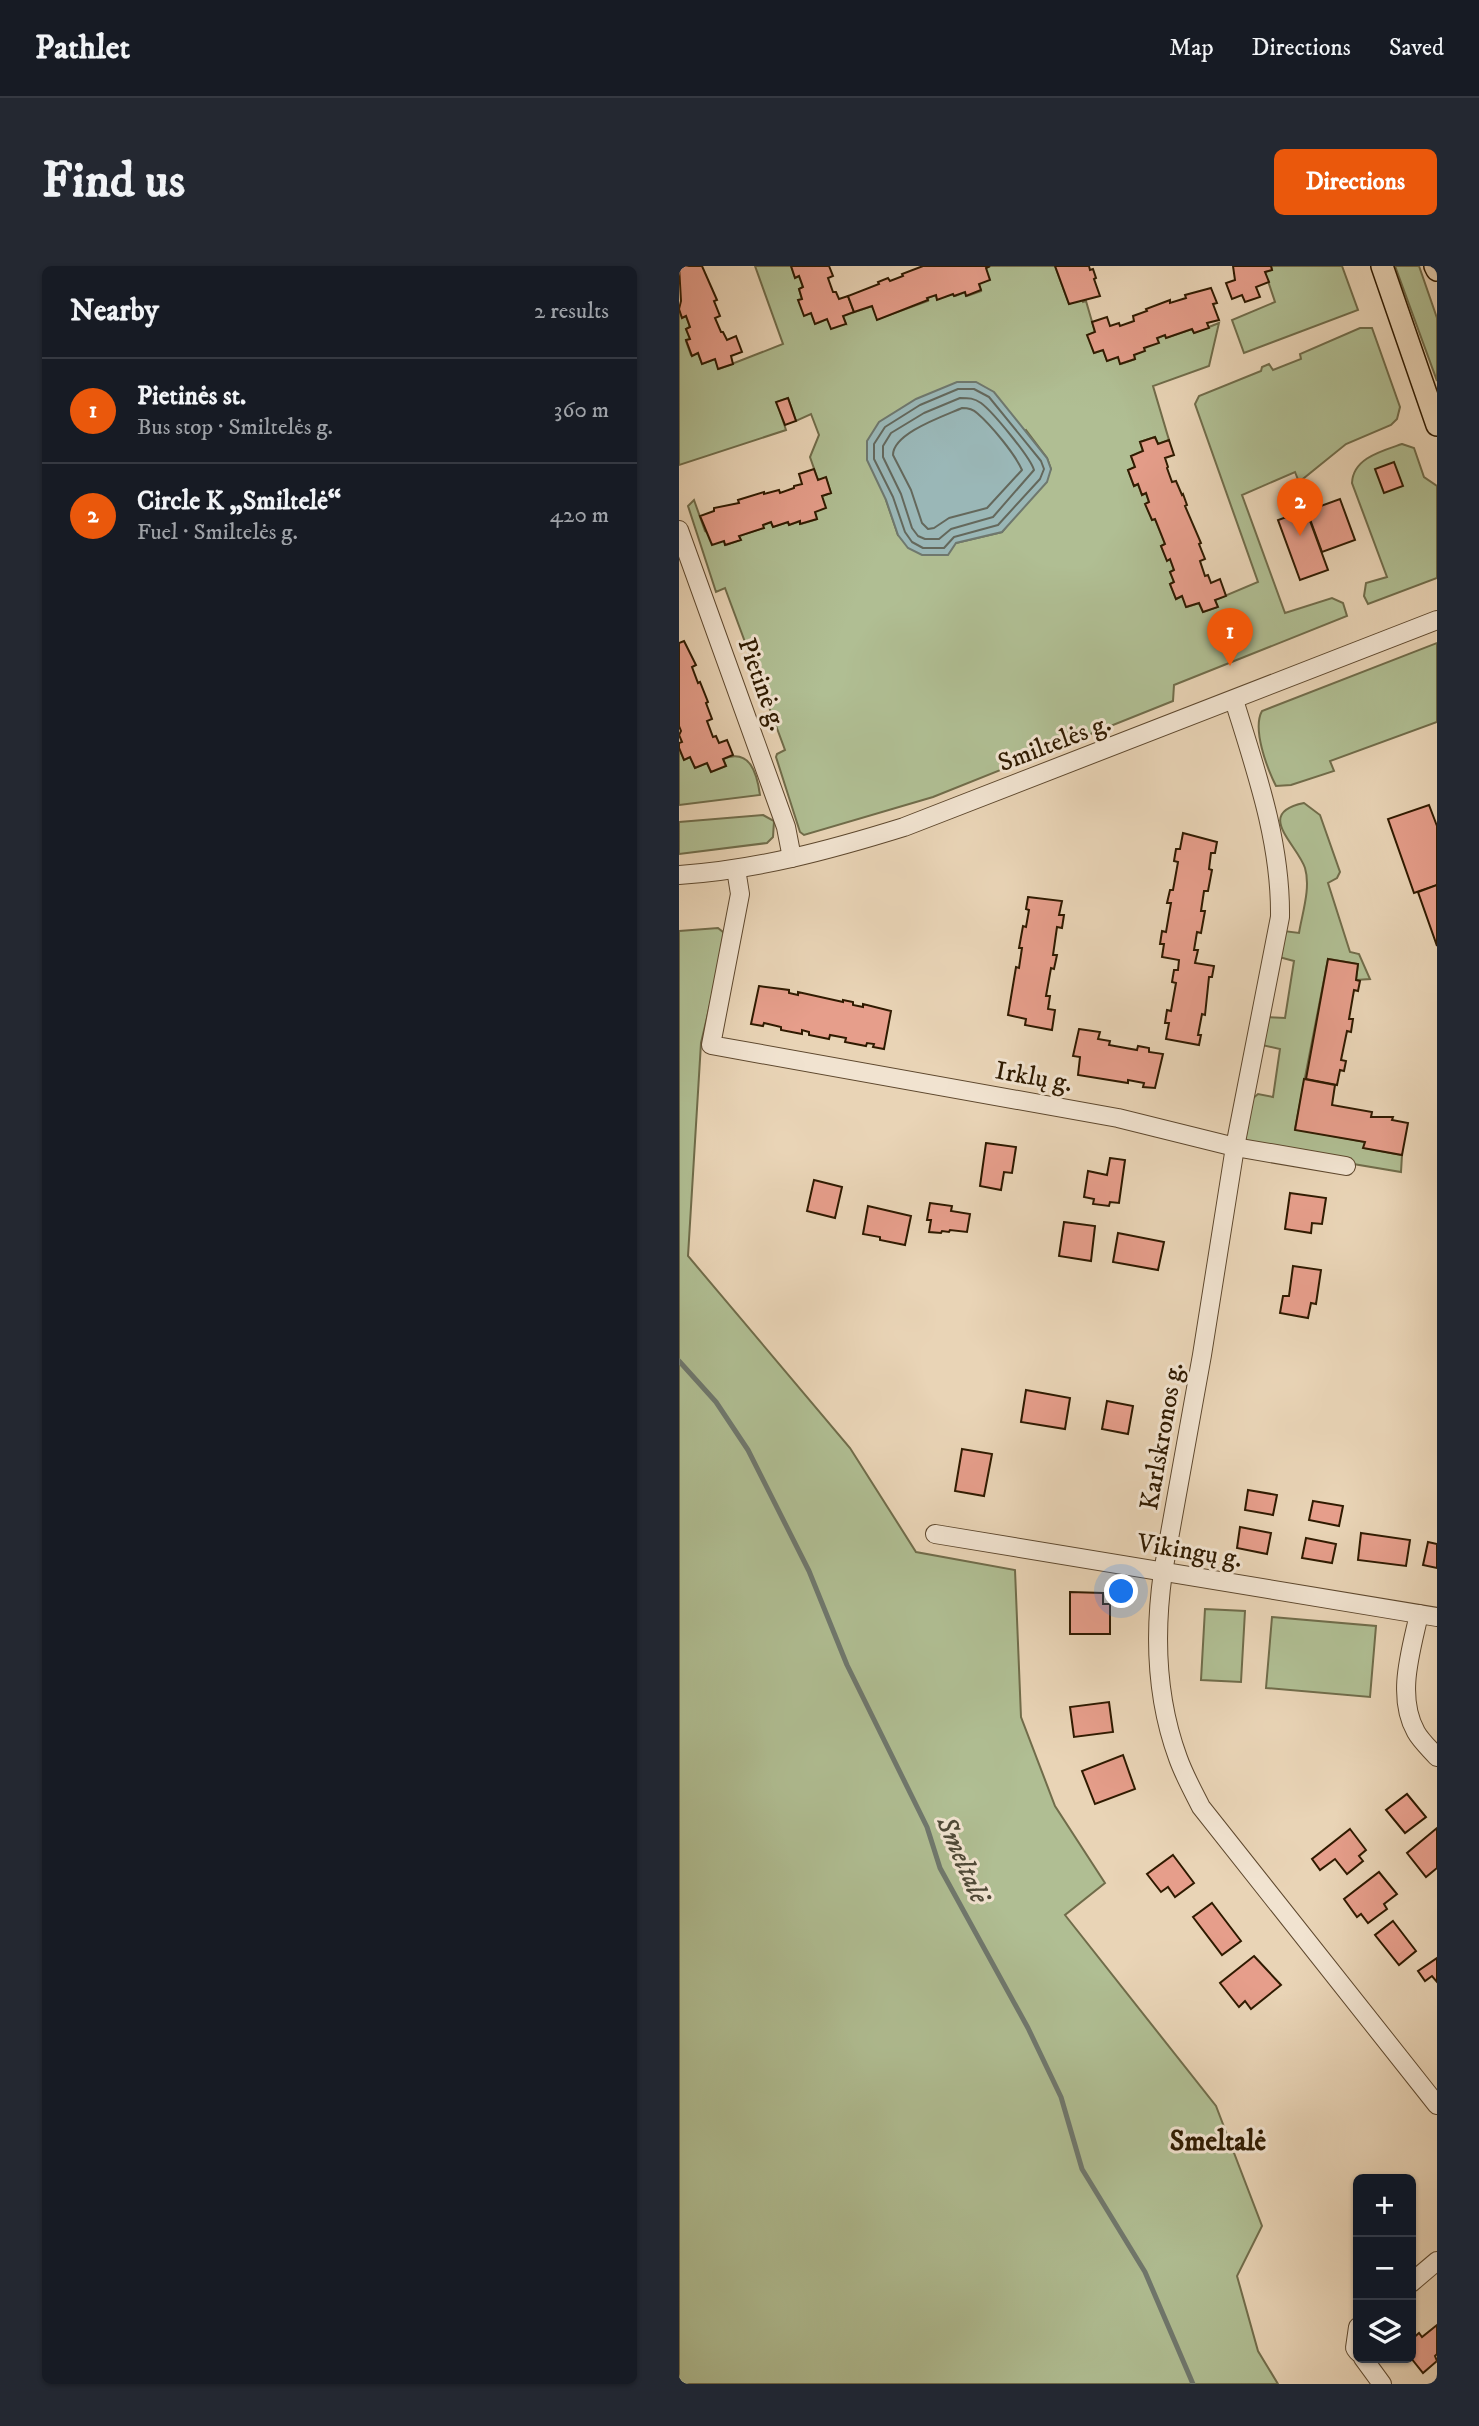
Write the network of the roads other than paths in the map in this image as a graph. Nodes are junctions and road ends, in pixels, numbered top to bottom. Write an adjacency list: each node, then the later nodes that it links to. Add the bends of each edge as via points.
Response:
1 (1382, 266): 2 (main road)
2 (1437, 425)
3 (679, 530): 6 (street, Pietinė g., via 786,827)
4 (1437, 620): 5 (street, Smiltelės g.)
5 (1234, 700): 6 (street, Smiltelės g., via 904,827); 9 (street, Karlskronos g., via 1272,830 1280,888 1280,917)
6 (792, 858): 7 (street, Smiltelės g.)
7 (736, 869): 8 (street, Smiltelės g.); 9 (street, Irklų g., via 740,894 712,1045 1118,1118)
8 (679, 875)
9 (1235, 1147): 10 (street, Irklų g.); 12 (street, Karlskronos g.)
10 (1346, 1166)
11 (935, 1534): 12 (street, Vikingų g.)
12 (1163, 1573): 13 (street, Vikingų g.); 16 (street, Karlskronos g., via 1157,1644 1166,1717 1178,1759 1201,1807)
13 (1419, 1614): 14 (street, Vikingų g.); 15 (street, via 1406,1679 1407,1706 1416,1732)
14 (1437, 1617)
15 (1437, 1757)
16 (1437, 2105)
17 (1437, 2261): 18 (street)
18 (1416, 2279)
19 (1367, 2363): 20 (street)
20 (1382, 2384)

